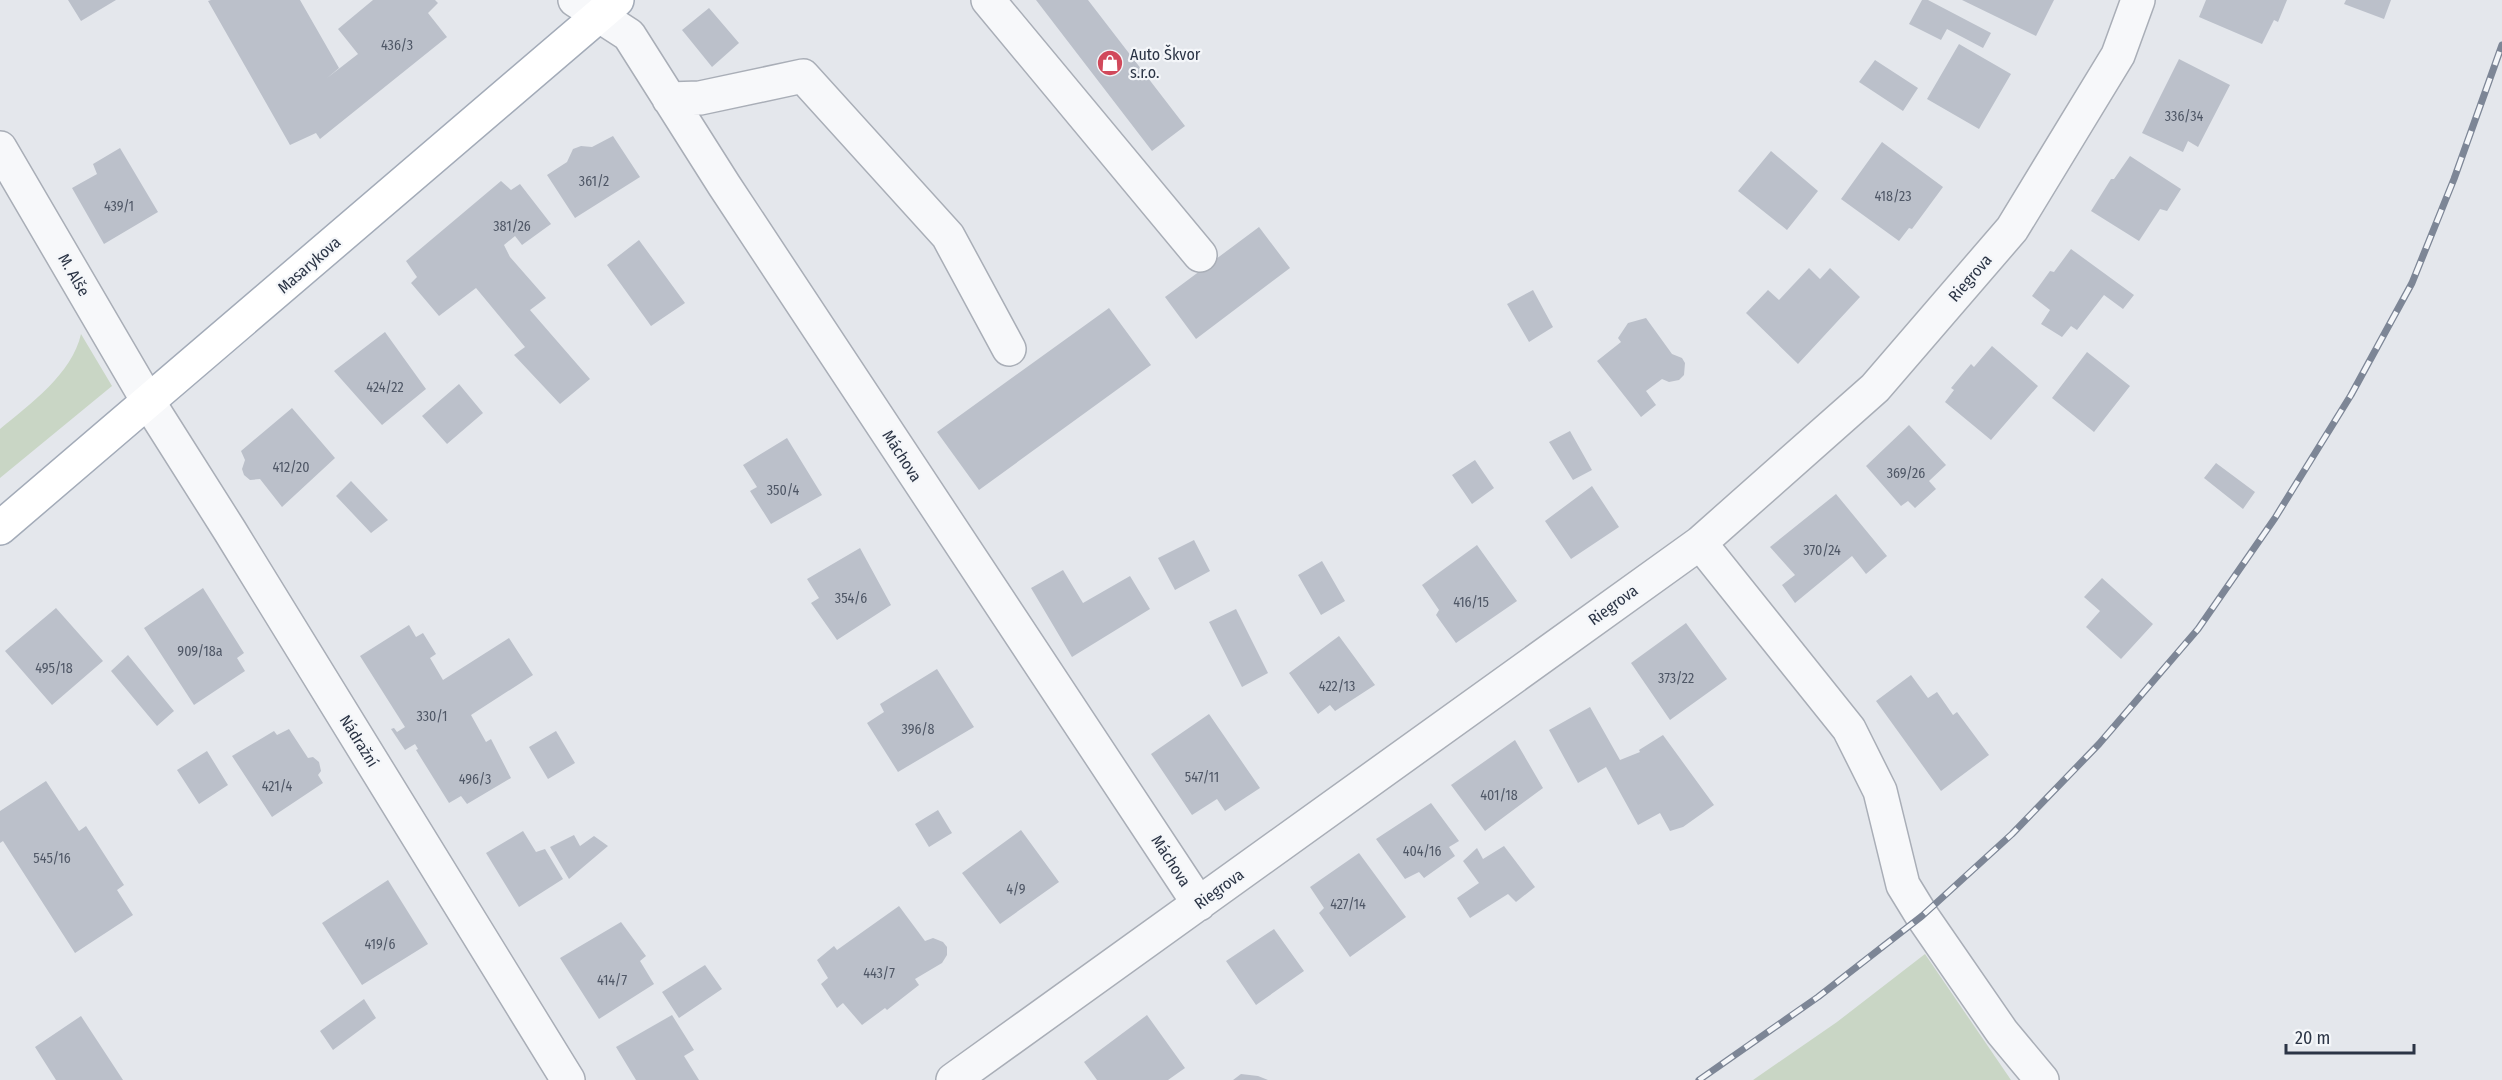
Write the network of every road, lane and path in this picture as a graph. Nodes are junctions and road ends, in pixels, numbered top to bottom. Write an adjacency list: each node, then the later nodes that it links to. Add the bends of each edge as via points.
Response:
1 (988, 0): 6 (street)
2 (2138, 0): 10 (street, Riegrova, via 2118,55 2012,228 1875,388)
3 (597, 5): 4 (street, Máchova, via 629,35); 8 (main road, Masarykova)
4 (669, 99): 7 (street, via 699,98 803,76 948,236); 11 (street, Máchova)
5 (0, 148): 8 (street, M. Alše)
6 (1200, 255)
7 (1009, 349)
8 (149, 403): 9 (main road, Masarykova); 12 (street, Nádražní)
9 (0, 528)
10 (1700, 543): 11 (street, Riegrova); 14 (street, via 1849,729 1880,791 1903,885 2002,1032)
11 (1199, 904): 13 (street, Riegrova)
12 (568, 1080)
13 (953, 1080)
14 (2042, 1080)

